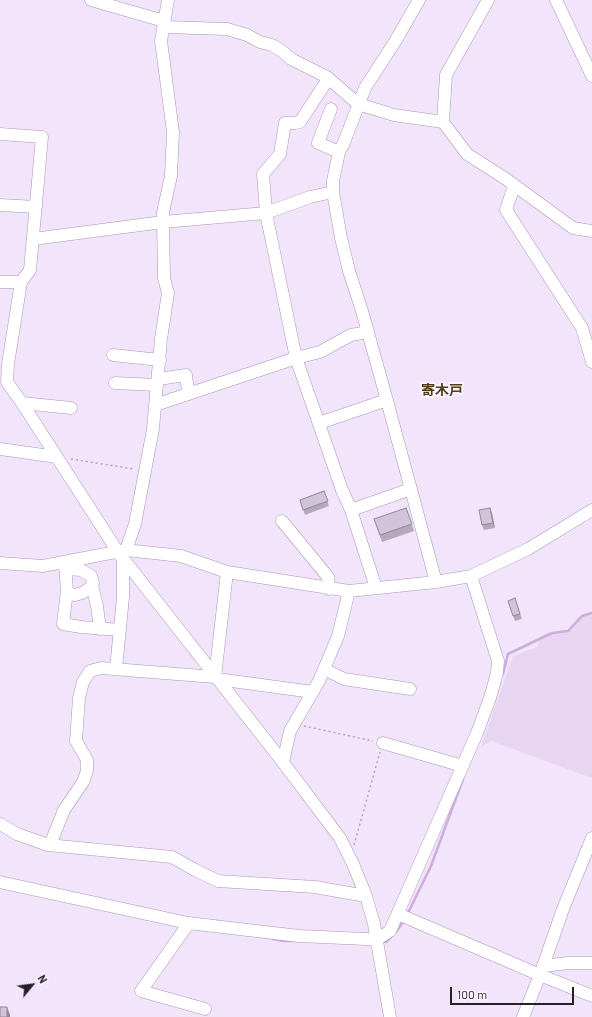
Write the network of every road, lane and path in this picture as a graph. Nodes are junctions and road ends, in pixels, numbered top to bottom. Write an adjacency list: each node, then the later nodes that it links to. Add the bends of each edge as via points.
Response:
1 (91, 0): 6 (street)
2 (168, 0): 6 (street)
3 (419, 0): 9 (street, via 365,88)
4 (488, 0): 11 (street, via 446,75)
5 (556, 0): 7 (street)
6 (164, 24): 8 (street, via 232,30 247,35 282,50 290,59); 19 (street, via 162,41 173,132 171,176)
7 (592, 76)
8 (328, 79): 9 (street); 18 (street, via 300,122 285,123 280,154 263,174)
9 (358, 104): 11 (street, via 394,114); 13 (street)
10 (331, 109): 13 (street, via 318,143)
11 (443, 122): 14 (street, via 467,154)
12 (0, 134): 17 (street, via 42,137)
13 (339, 152): 15 (street)
14 (514, 186): 20 (street, via 573,228); 28 (street, via 506,210 582,328)
15 (333, 192): 18 (street, via 310,197); 24 (street, via 349,271)
16 (0, 205): 17 (street)
17 (36, 208): 21 (street)
18 (266, 213): 19 (street); 26 (street)
19 (163, 222): 21 (street); 27 (street, via 164,278 168,294)
20 (592, 230)
21 (33, 239): 23 (street, via 30,270)
22 (0, 282): 23 (street)
23 (21, 282): 33 (street, via 7,382)
24 (368, 332): 26 (street, via 351,335 320,352); 32 (street)
25 (113, 356): 27 (street)
26 (296, 358): 31 (street); 36 (street)
27 (160, 360): 30 (street)
28 (592, 362)
29 (115, 382): 30 (street)
30 (158, 382): 31 (street, via 186,375 188,391); 34 (street)
31 (185, 395): 34 (street)
32 (387, 400): 36 (street); 40 (street)
33 (22, 403): 35 (street); 38 (street)
34 (156, 405): 39 (street)
35 (71, 408)
36 (319, 423): 41 (street)
37 (0, 449): 38 (street)
38 (57, 457): 39 (path); 44 (street)
39 (145, 471): 44 (street, via 135,524)
40 (411, 488): 41 (street); 49 (street)
41 (351, 510): 52 (street)
42 (592, 510): 48 (street, via 528,550)
43 (282, 521): 51 (street, via 328,577)
44 (123, 554): 46 (street); 47 (street, via 181,556); 56 (street); 59 (street)
45 (0, 563): 46 (street)
46 (65, 566): 50 (street, via 81,570 91,576); 54 (street)
47 (227, 572): 51 (street); 59 (street)
48 (471, 576): 49 (street); 65 (street, via 498,661 490,698)
49 (436, 582): 52 (street)
50 (92, 585): 54 (street, via 82,593); 55 (street)
51 (329, 588): 53 (street)
52 (376, 588): 53 (street)
53 (348, 591): 58 (street, via 338,636)
54 (67, 593): 55 (street, via 63,624)
55 (100, 629): 56 (street)
56 (120, 630): 57 (street)
57 (116, 669): 59 (street); 68 (street, via 101,668 90,671 83,682 79,698 76,741 87,760 87,771 83,782 64,810)
58 (324, 670): 60 (street, via 344,679); 61 (street)
59 (216, 678): 61 (street); 64 (street)
60 (410, 689)
61 (313, 692): 62 (street)
62 (295, 724): 63 (path); 64 (street, via 290,731)
63 (383, 743): 65 (street); 69 (path)
64 (282, 761): 69 (street, via 340,838)
65 (463, 766): 72 (street)
66 (0, 824): 68 (street, via 18,834)
67 (592, 838): 76 (street)
68 (50, 845): 71 (street, via 172,857 218,881 315,887)
69 (349, 856): 71 (street)
70 (0, 882): 73 (street)
71 (366, 896): 74 (street)
72 (398, 914): 74 (street, via 390,931); 76 (street)
73 (189, 923): 74 (street, via 299,936); 78 (street, via 140,991)
74 (376, 940): 79 (street)
75 (592, 963): 76 (street, via 568,963)
76 (542, 970): 77 (street); 80 (street)
77 (592, 996)
78 (205, 1008)
79 (390, 1017)
80 (523, 1017)

